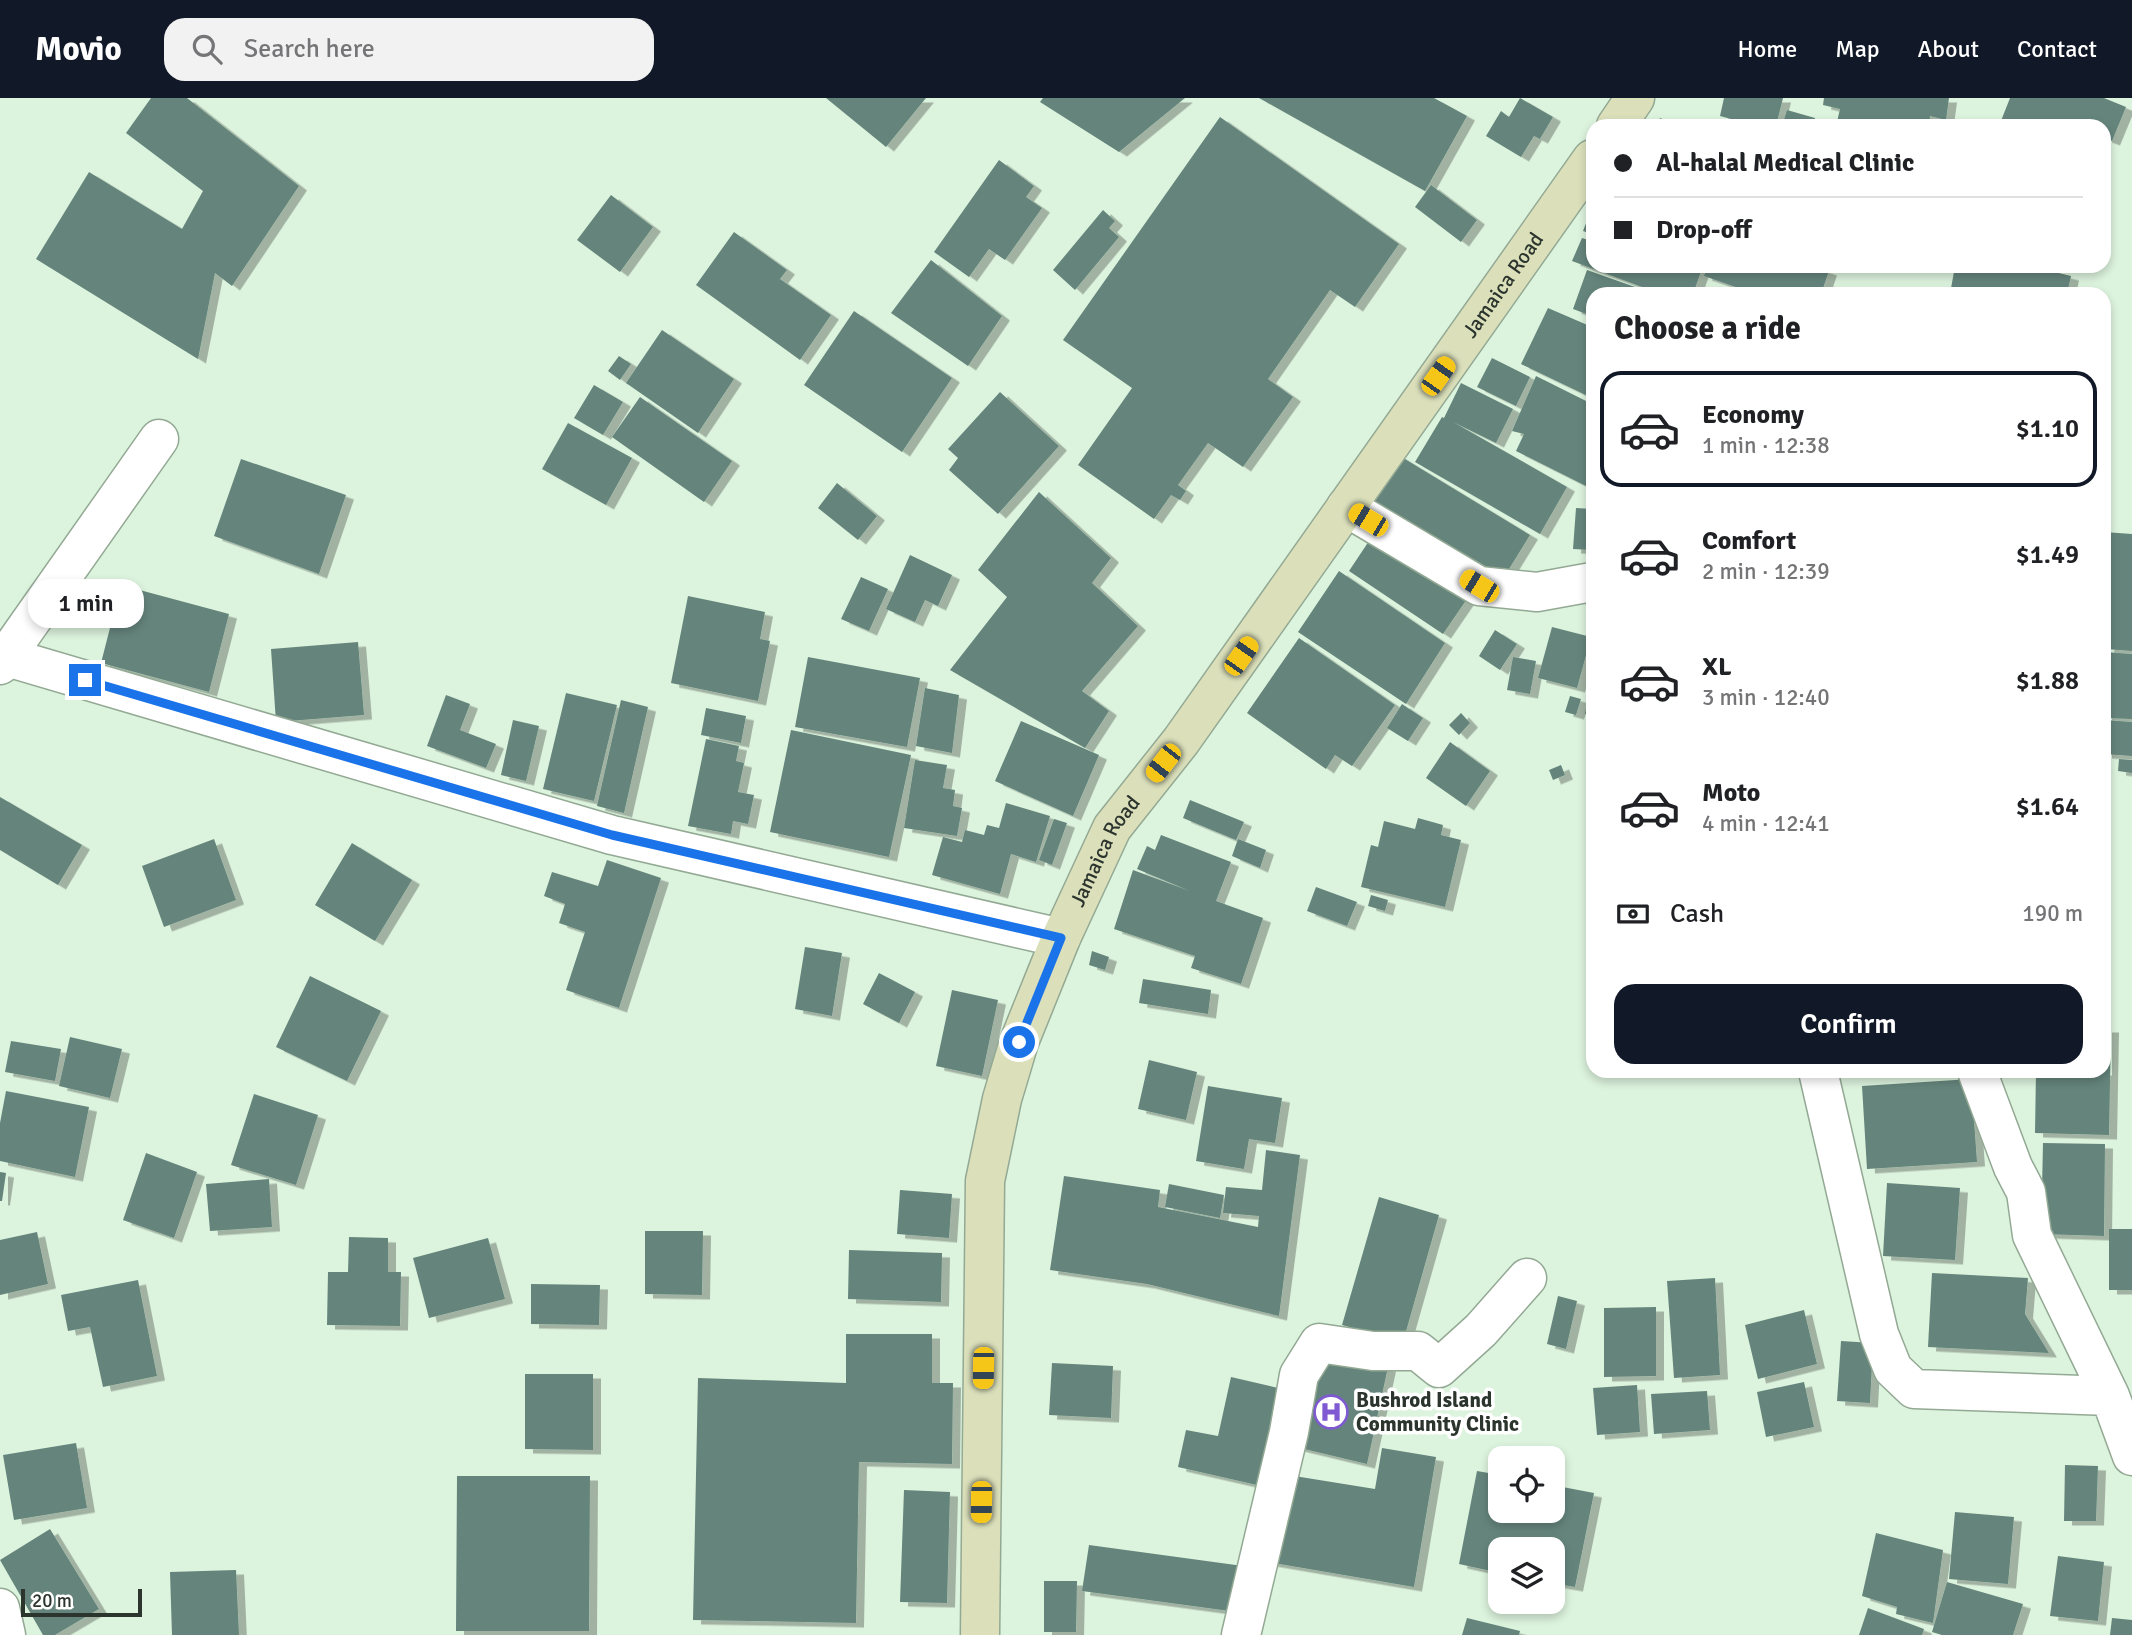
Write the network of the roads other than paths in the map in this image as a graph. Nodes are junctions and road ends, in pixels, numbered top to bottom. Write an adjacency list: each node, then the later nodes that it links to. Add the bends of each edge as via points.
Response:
1 (1634, 98): 2 (street)
2 (1620, 119)
3 (1586, 167): 5 (street, Jamaica Road)
4 (159, 439): 7 (street)
5 (1346, 507): 6 (street, via 1479,586 1537,592); 8 (street, Jamaica Road, via 1181,741 1112,828)
6 (1586, 583)
7 (2, 659): 8 (street, via 612,835)
8 (1061, 938): 16 (street, Jamaica Road, via 1019,1042 985,1181)
9 (1820, 1078): 12 (street, via 1879,1334 1893,1368 1914,1389)
10 (1980, 1078): 12 (street, via 2026,1192 2032,1235)
11 (1527, 1278): 17 (street, via 1481,1331 1439,1368 1418,1351 1373,1351 1319,1343 1299,1375)
12 (2110, 1396): 13 (street)
13 (2132, 1456)
14 (0, 1608): 15 (street)
15 (6, 1635)
16 (980, 1635)
17 (1241, 1635)

